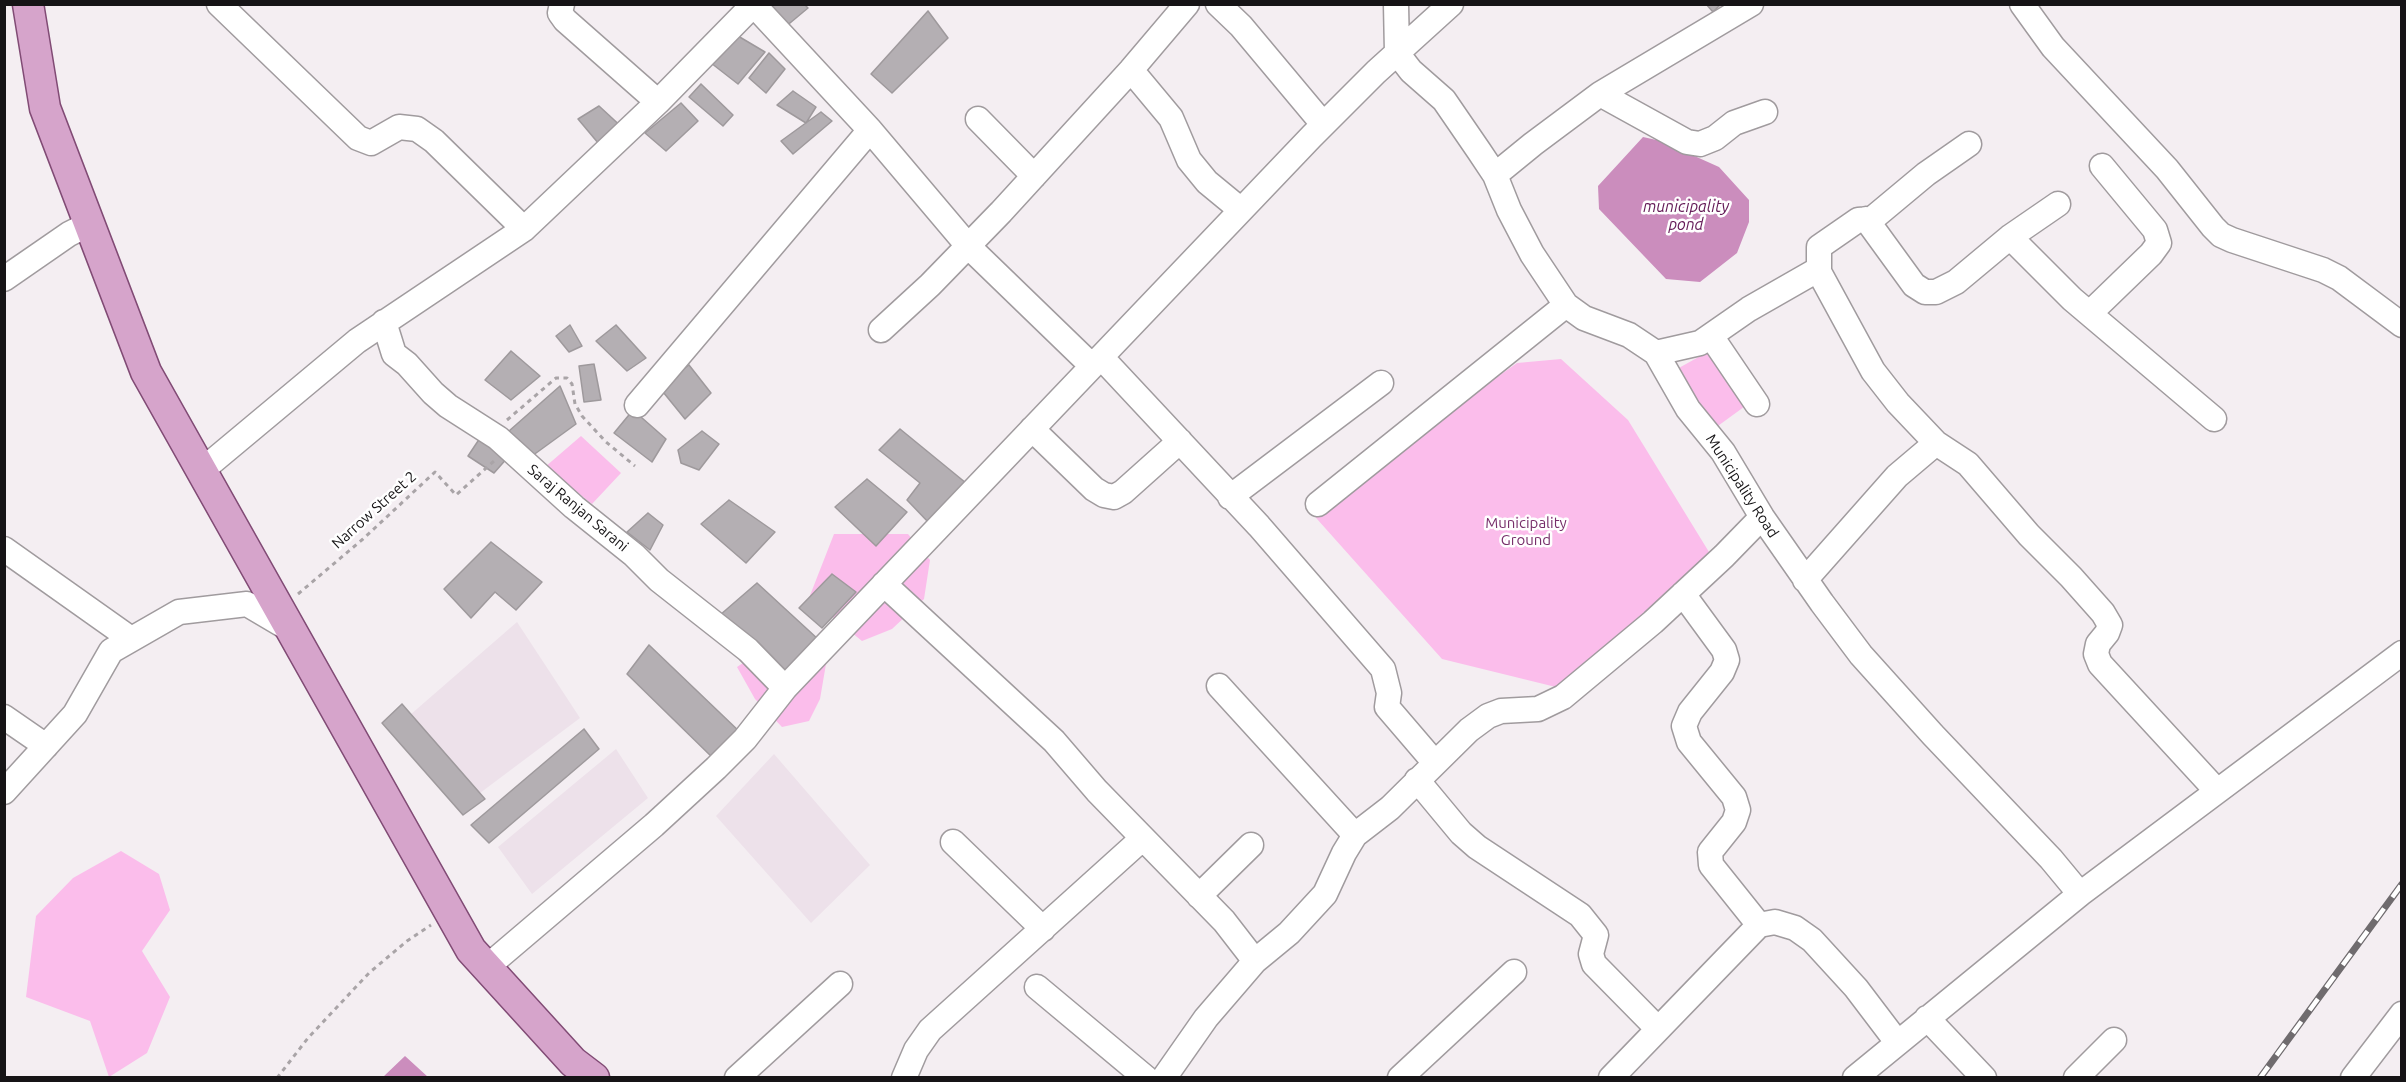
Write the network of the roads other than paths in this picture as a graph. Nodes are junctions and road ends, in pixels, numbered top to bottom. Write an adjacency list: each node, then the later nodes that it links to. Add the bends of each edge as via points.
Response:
1 (28, 4): 26 (main road, via 45,108)
2 (219, 4): 27 (street, via 358,138 371,143 399,127 417,129)
3 (562, 4): 14 (street, via 560,12 565,20)
4 (754, 4): 14 (street); 18 (street)
5 (1187, 4): 12 (street)
6 (1218, 4): 17 (street)
7 (1396, 4): 11 (street)
8 (1451, 4): 11 (street)
9 (1750, 4): 13 (street)
10 (2022, 4): 35 (street, via 2053,47 2171,174 2221,235 2323,270)
11 (1397, 53): 17 (street); 21 (street, Municipality Road, via 1444,100)
12 (1131, 70): 22 (street); 24 (street, via 1171,118 1189,160 1207,182)
13 (1600, 94): 15 (street, via 1687,142 1700,144 1734,123); 21 (street)
14 (658, 102): 27 (street)
15 (1765, 111)
16 (978, 119): 22 (street)
17 (1323, 124): 24 (street)
18 (870, 130): 29 (street); 42 (street)
19 (1969, 144): 25 (street, via 1872,219)
20 (2102, 166): 33 (street, via 2155,230 2158,243)
21 (1495, 175): 32 (street, Municipality Road, via 1527,244)
22 (1034, 176): 29 (street)
23 (2058, 204): 28 (street)
24 (1241, 210): 39 (street)
25 (1866, 219): 28 (street, via 1914,285 1925,292 1936,292 1956,282); 30 (street, via 1858,220 1819,247)
26 (89, 224): 31 (street); 47 (main road, via 146,372)
27 (524, 229): 34 (street)
28 (2010, 237): 33 (street)
29 (969, 247): 36 (street); 39 (street)
30 (1818, 270): 37 (street, via 1749,309); 46 (street, via 1873,371)
31 (4, 279)
32 (1566, 305): 38 (street, Municipality Road, via 1584,318 1629,335); 49 (street)
33 (2090, 314): 43 (street)
34 (384, 322): 47 (street); 59 (street, Saraj Ranjan Sarani, via 394,354 448,406 499,439 660,580 748,650)
35 (2402, 325)
36 (882, 330)
37 (1711, 336): 38 (street, via 1700,343); 41 (street)
38 (1656, 353): 50 (street, Municipality Road, via 1688,409 1723,452)
39 (1096, 361): 44 (street); 45 (street)
40 (1380, 383): 48 (street)
41 (1757, 404)
42 (637, 405)
43 (2214, 419)
44 (1032, 429): 45 (street, via 1094,489 1114,497); 53 (street)
45 (1180, 441): 48 (street)
46 (1936, 443): 52 (street, via 1897,476); 64 (street, via 1968,464 2103,613 2110,625 2098,644 2100,664)
47 (200, 472): 55 (main road)
48 (1230, 497): 62 (street, via 1283,552 1383,669 1389,693 1387,707)
49 (1318, 504)
50 (1762, 517): 52 (street, Municipality Road); 54 (street)
51 (4, 549): 56 (street)
52 (1805, 580): 70 (street, Municipality Road, via 1861,655)
53 (884, 584): 59 (street); 67 (street, via 1054,741)
54 (1683, 594): 62 (street, via 1563,698 1538,709 1501,711 1488,716); 72 (street, via 1724,650 1727,660 1684,726 1689,742 1734,797 1738,810 1734,822 1710,852 1711,866)
55 (284, 619): 56 (street, via 247,604 179,612); 75 (main road, via 471,950)
56 (131, 639): 61 (street, via 111,651 75,714)
57 (2402, 653): 64 (street)
58 (1219, 686): 66 (street)
59 (785, 688): 75 (street, via 745,739 716,768)
60 (4, 717): 61 (street)
61 (46, 746): 65 (street)
62 (1435, 763): 63 (street)
63 (1417, 780): 66 (street); 81 (street, via 1477,847 1580,915 1596,935 1594,964)
64 (2217, 791): 70 (street)
65 (4, 792)
66 (1356, 836): 74 (street, via 1325,894 1289,933)
67 (1143, 838): 71 (street); 73 (street)
68 (953, 842): 73 (street)
69 (1251, 844): 71 (street)
70 (2080, 894): 80 (street)
71 (1199, 896): 74 (street)
72 (1759, 925): 81 (street); 83 (street, via 1775,922 1795,928 1812,940 1856,988)
73 (1043, 929): 86 (street, via 930,1030)
74 (1255, 961): 88 (street, via 1206,1018)
75 (487, 967): 84 (main road, via 573,1062)
76 (1514, 972): 89 (street)
77 (840, 984): 85 (street)
78 (1037, 987): 87 (street)
79 (2402, 1014): 94 (street)
80 (1928, 1018): 83 (street); 92 (street)
81 (1658, 1029): 90 (street)
82 (2114, 1040): 93 (street)
83 (1897, 1042): 91 (street)
84 (594, 1077)
85 (737, 1077)
86 (904, 1077)
87 (1146, 1077)
88 (1164, 1077)
89 (1400, 1077)
90 (1611, 1077)
91 (1855, 1077)
92 (1984, 1077)
93 (2076, 1077)
94 (2353, 1077)

